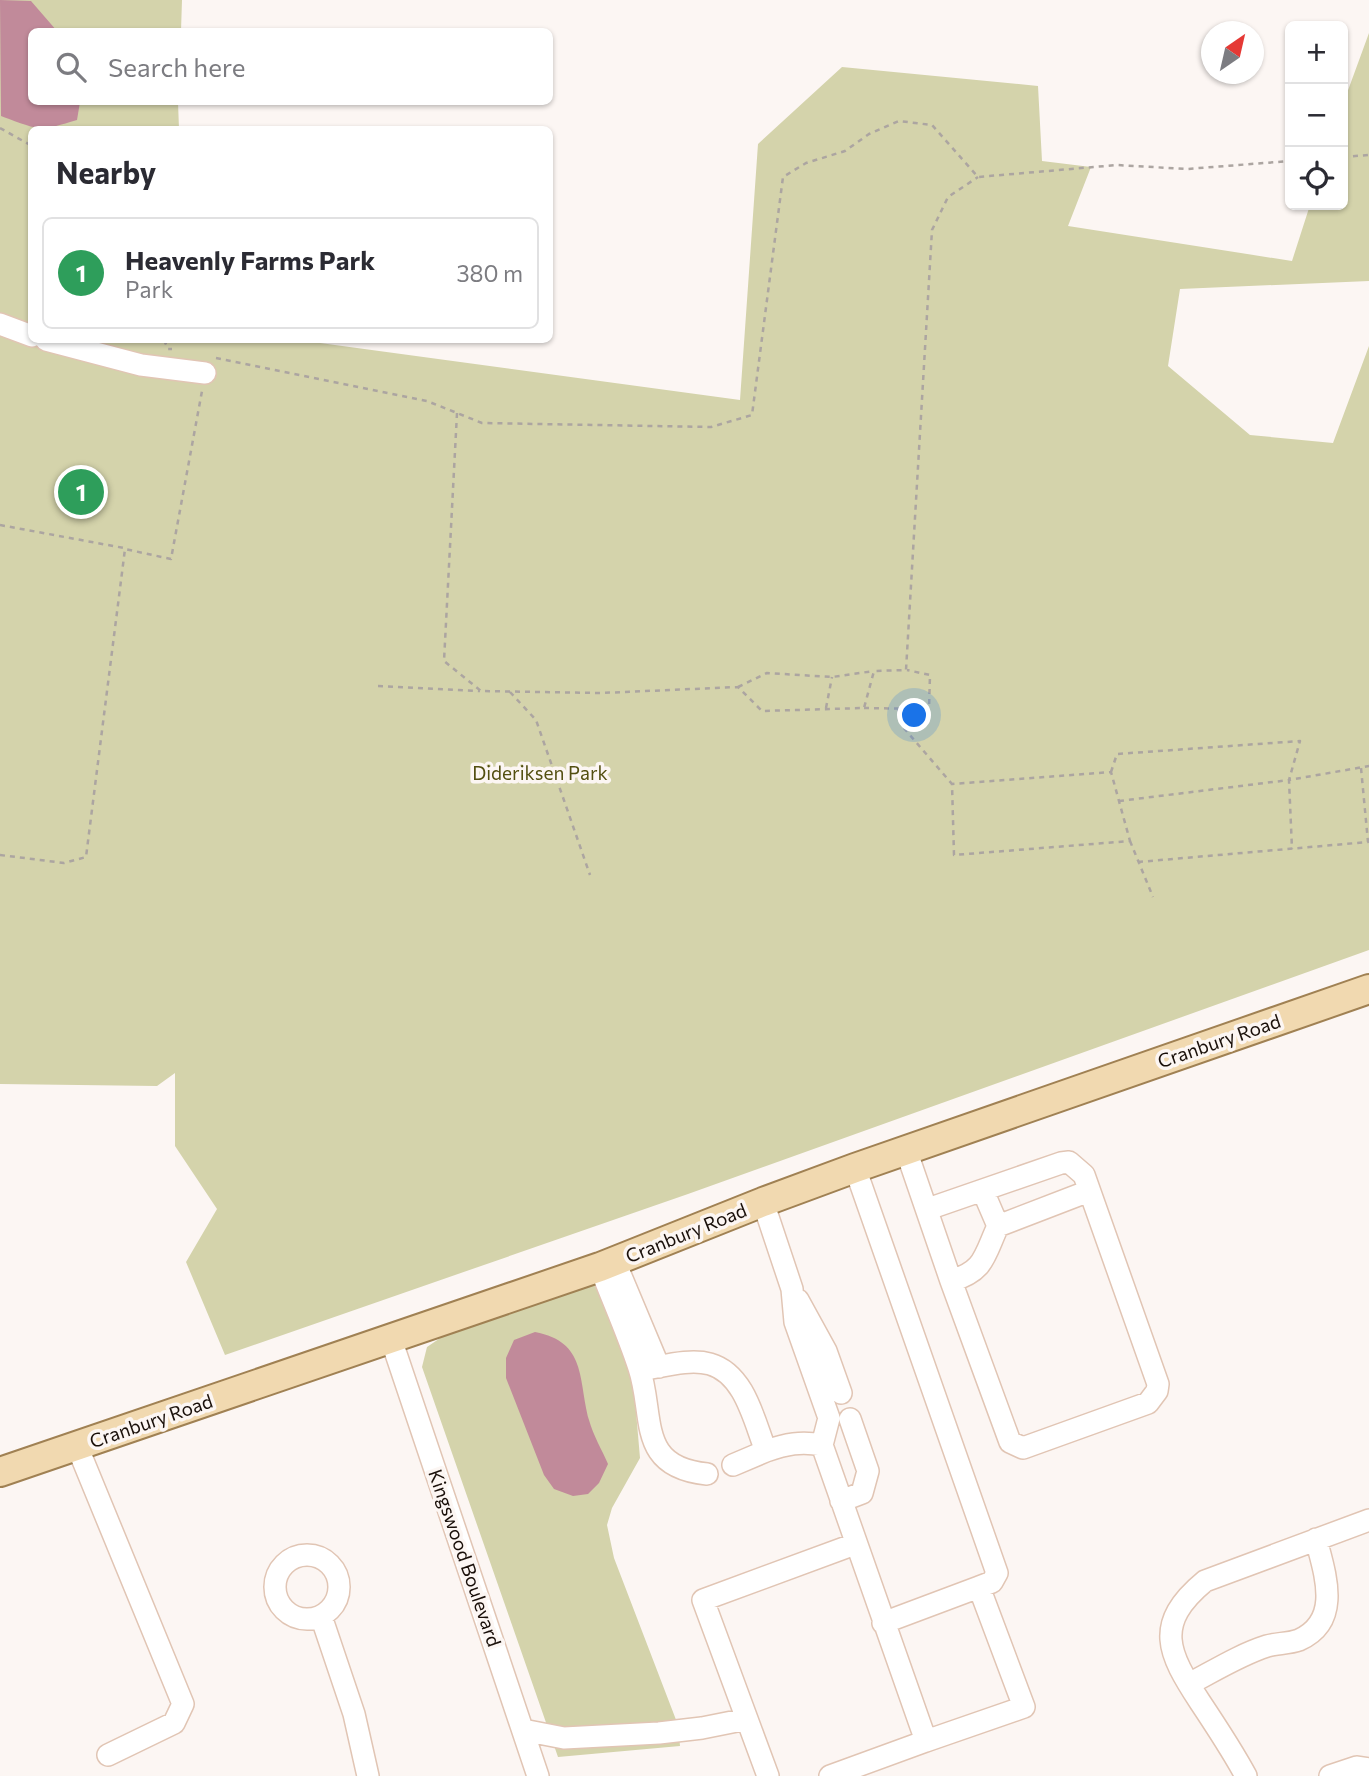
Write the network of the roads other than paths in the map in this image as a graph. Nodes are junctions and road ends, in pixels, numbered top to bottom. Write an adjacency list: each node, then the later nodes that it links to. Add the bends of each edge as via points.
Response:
1 (0, 324): 2 (street)
2 (28, 334)
3 (57, 343): 4 (street, via 141,365)
4 (205, 373)
5 (1368, 992): 6 (main road, Cranbury Road)
6 (906, 1150): 7 (main road, Cranbury Road); 11 (street)
7 (855, 1168): 10 (main road, Cranbury Road); 30 (street, via 997,1573 992,1582)
8 (983, 1191): 9 (street, via 1069,1162 1084,1175); 11 (street); 12 (street)
9 (1089, 1191): 12 (street); 14 (street, via 1158,1384 1148,1403 1016,1447 1006,1435)
10 (763, 1202): 13 (main road, Cranbury Road); 15 (street)
11 (928, 1209): 14 (street)
12 (998, 1226): 14 (street, via 977,1270)
13 (607, 1265): 16 (main road, Cranbury Road); 17 (street)
14 (951, 1281)
15 (792, 1289): 18 (street, via 826,1351); 20 (street, via 795,1322 828,1418)
16 (391, 1339): 21 (main road, Cranbury Road); 35 (street, Kingswood Boulevard)
17 (650, 1369): 22 (street, via 708,1363 728,1372 740,1387); 25 (street, via 650,1434 671,1462 688,1472)
18 (841, 1393)
19 (850, 1419): 26 (street, via 868,1471 862,1493)
20 (822, 1445): 22 (street, via 804,1442); 26 (street)
21 (78, 1446): 24 (main road, Cranbury Road); 37 (street, via 183,1704 174,1723)
22 (766, 1451): 23 (street)
23 (733, 1465)
24 (0, 1472)
25 (707, 1474)
26 (841, 1501): 29 (street)
27 (1369, 1520): 28 (street)
28 (1317, 1539): 33 (street, via 1328,1593 1318,1626 1302,1639 1251,1652); 33 (street, via 1205,1581 1185,1597 1174,1618 1172,1645)
29 (855, 1544): 32 (street); 34 (street, via 703,1600)
30 (979, 1587): 32 (street); 36 (street, via 1024,1706)
31 (321, 1616): 39 (street, via 355,1714)
32 (883, 1623): 36 (street)
33 (1189, 1684): 43 (street)
34 (747, 1718): 35 (street, via 659,1733 564,1738); 41 (street)
35 (523, 1730): 40 (street, Kingswood Boulevard)
36 (926, 1741): 42 (street)
37 (108, 1755)
38 (1369, 1769): 44 (street, via 1357,1767)
39 (368, 1776)
40 (538, 1776)
41 (768, 1776)
42 (830, 1776)
43 (1246, 1776)
44 (1330, 1776)

